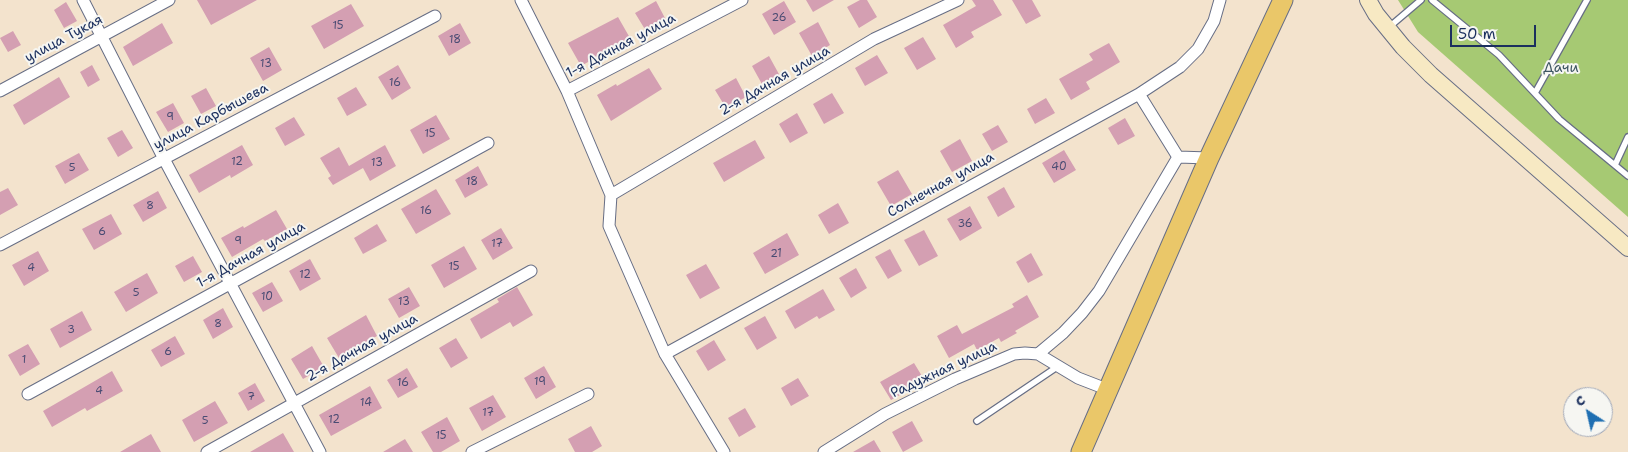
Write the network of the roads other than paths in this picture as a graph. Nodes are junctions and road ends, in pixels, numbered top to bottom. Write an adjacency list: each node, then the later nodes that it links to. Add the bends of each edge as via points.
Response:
1 (83, 0): 14 (street)
2 (169, 0): 14 (street, улица Тукая)
3 (521, 0): 16 (street)
4 (742, 0): 16 (street, 1-я Дачная улица)
5 (958, 0): 26 (street, 2-я Дачная улица, via 874,40)
6 (1220, 0): 18 (street, Солнечная улица, via 1214,21 1198,49 1180,67)
7 (1283, 0): 22 (main road)
8 (1368, 0): 13 (main road)
9 (1421, 0): 13 (lane)
10 (1432, 0): 17 (lane, via 1499,55)
11 (1586, 0): 17 (lane)
12 (435, 16): 23 (street, улица Карбышева)
13 (1388, 28): 28 (main road, via 1461,103)
14 (101, 37): 15 (street, улица Тукая); 23 (street)
15 (0, 91)
16 (567, 91): 26 (street)
17 (1535, 93): 24 (lane, via 1559,119)
18 (1139, 94): 21 (street); 31 (street, Солнечная улица)
19 (1628, 137): 24 (lane)
20 (488, 143): 30 (street, 1-я Дачная улица)
21 (1178, 158): 22 (street); 32 (street, via 1099,291 1063,333)
22 (1209, 158): 34 (main road)
23 (164, 159): 27 (street, улица Карбышева); 30 (street)
24 (1615, 165): 25 (lane)
25 (1628, 176)
26 (611, 195): 31 (street, via 609,226)
27 (0, 245)
28 (1628, 248)
29 (531, 271): 37 (street, 2-я Дачная улица)
30 (230, 284): 35 (street, 1-я Дачная улица); 37 (street)
31 (666, 354): 42 (street)
32 (1038, 354): 33 (street); 43 (street, Радужная улица, via 1014,354 955,379 884,414)
33 (1057, 367): 34 (street); 38 (lane)
34 (1109, 390): 44 (main road)
35 (28, 394)
36 (588, 394): 41 (street)
37 (293, 404): 39 (street, 2-я Дачная улица); 40 (street)
38 (977, 421)
39 (207, 452)
40 (320, 452)
41 (472, 452)
42 (724, 452)
43 (824, 452)
44 (1081, 452)

